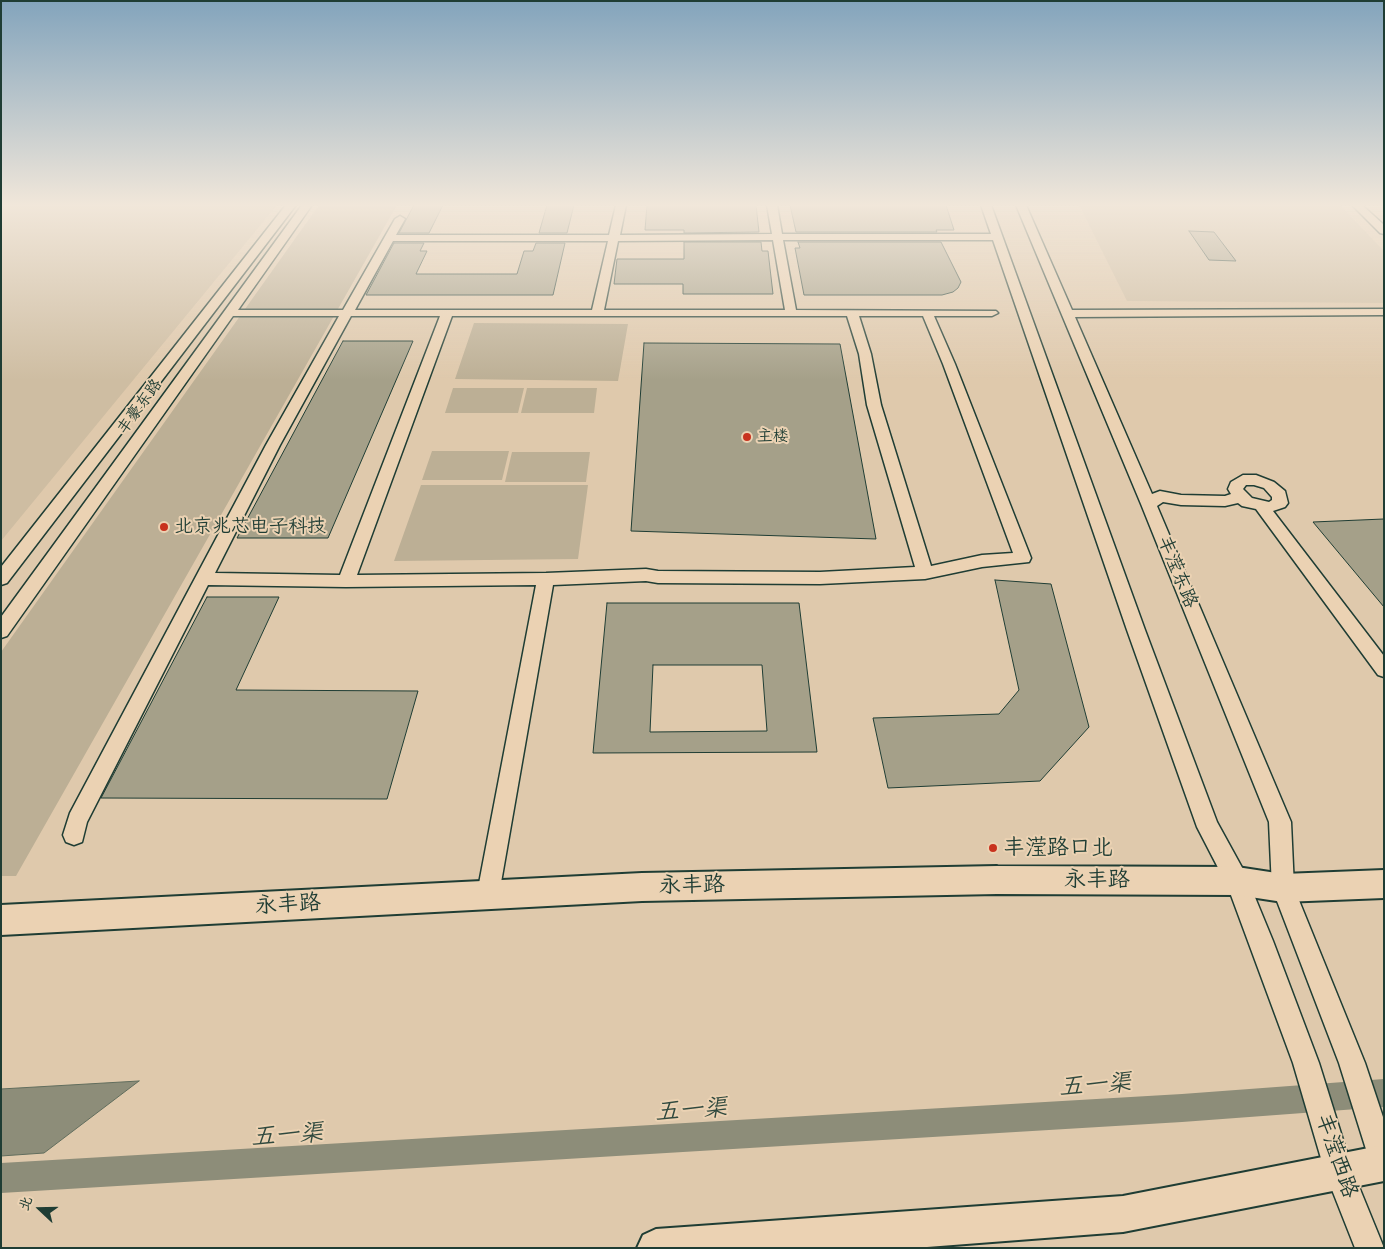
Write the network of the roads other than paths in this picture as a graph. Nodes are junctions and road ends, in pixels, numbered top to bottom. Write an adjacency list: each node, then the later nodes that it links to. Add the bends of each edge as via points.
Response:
1 (246, 263): 22 (street, 丰豪东路)
2 (265, 263): 14 (street, 丰豪东路)
3 (375, 263): 15 (street)
4 (609, 263): 10 (street)
5 (783, 263): 8 (street)
6 (1007, 263): 29 (street, via 1205,817)
7 (1046, 263): 17 (street, 丰滢东路)
8 (791, 312): 10 (street); 11 (street)
9 (1384, 312): 17 (street)
10 (597, 313): 16 (street)
11 (852, 313): 12 (street); 21 (street, via 865,354 874,405)
12 (926, 313): 13 (street); 21 (street, via 949,364 1023,558 982,561)
13 (992, 313)
14 (229, 314): 15 (street); 26 (street, 丰豪东路)
15 (346, 314): 16 (street); 23 (street)
16 (447, 314): 25 (street)
17 (1068, 314): 19 (street, 丰滢东路)
18 (1241, 497): 19 (street, via 1181,500 1160,496); 20 (street); 20 (street, via 1235,489 1238,482 1263,482 1276,490 1281,499 1276,506)
19 (1149, 504): 31 (street, 丰滢东路, via 1280,822)
20 (1262, 507): 27 (street)
21 (925, 572): 24 (street, via 820,578 646,575)
22 (1, 579)
23 (204, 579): 25 (street); 28 (street, via 76,820)
24 (546, 579): 25 (street); 32 (street)
25 (346, 581)
26 (1, 631)
27 (1384, 670)
28 (74, 834)
29 (1237, 880): 31 (main road, 永丰路); 32 (main road, 永丰路, via 987,880 642,887); 35 (street, 丰滢西路, via 1306,1063)
30 (1384, 884): 31 (main road, 永丰路)
31 (1283, 888): 34 (street, 丰滢东路, via 1352,1063)
32 (488, 894): 33 (main road, 永丰路)
33 (1, 920)
34 (1384, 1162): 35 (main road)
35 (1339, 1172): 36 (main road, via 1123,1214); 37 (street, 丰滢西路)
36 (656, 1248)
37 (1370, 1248)

